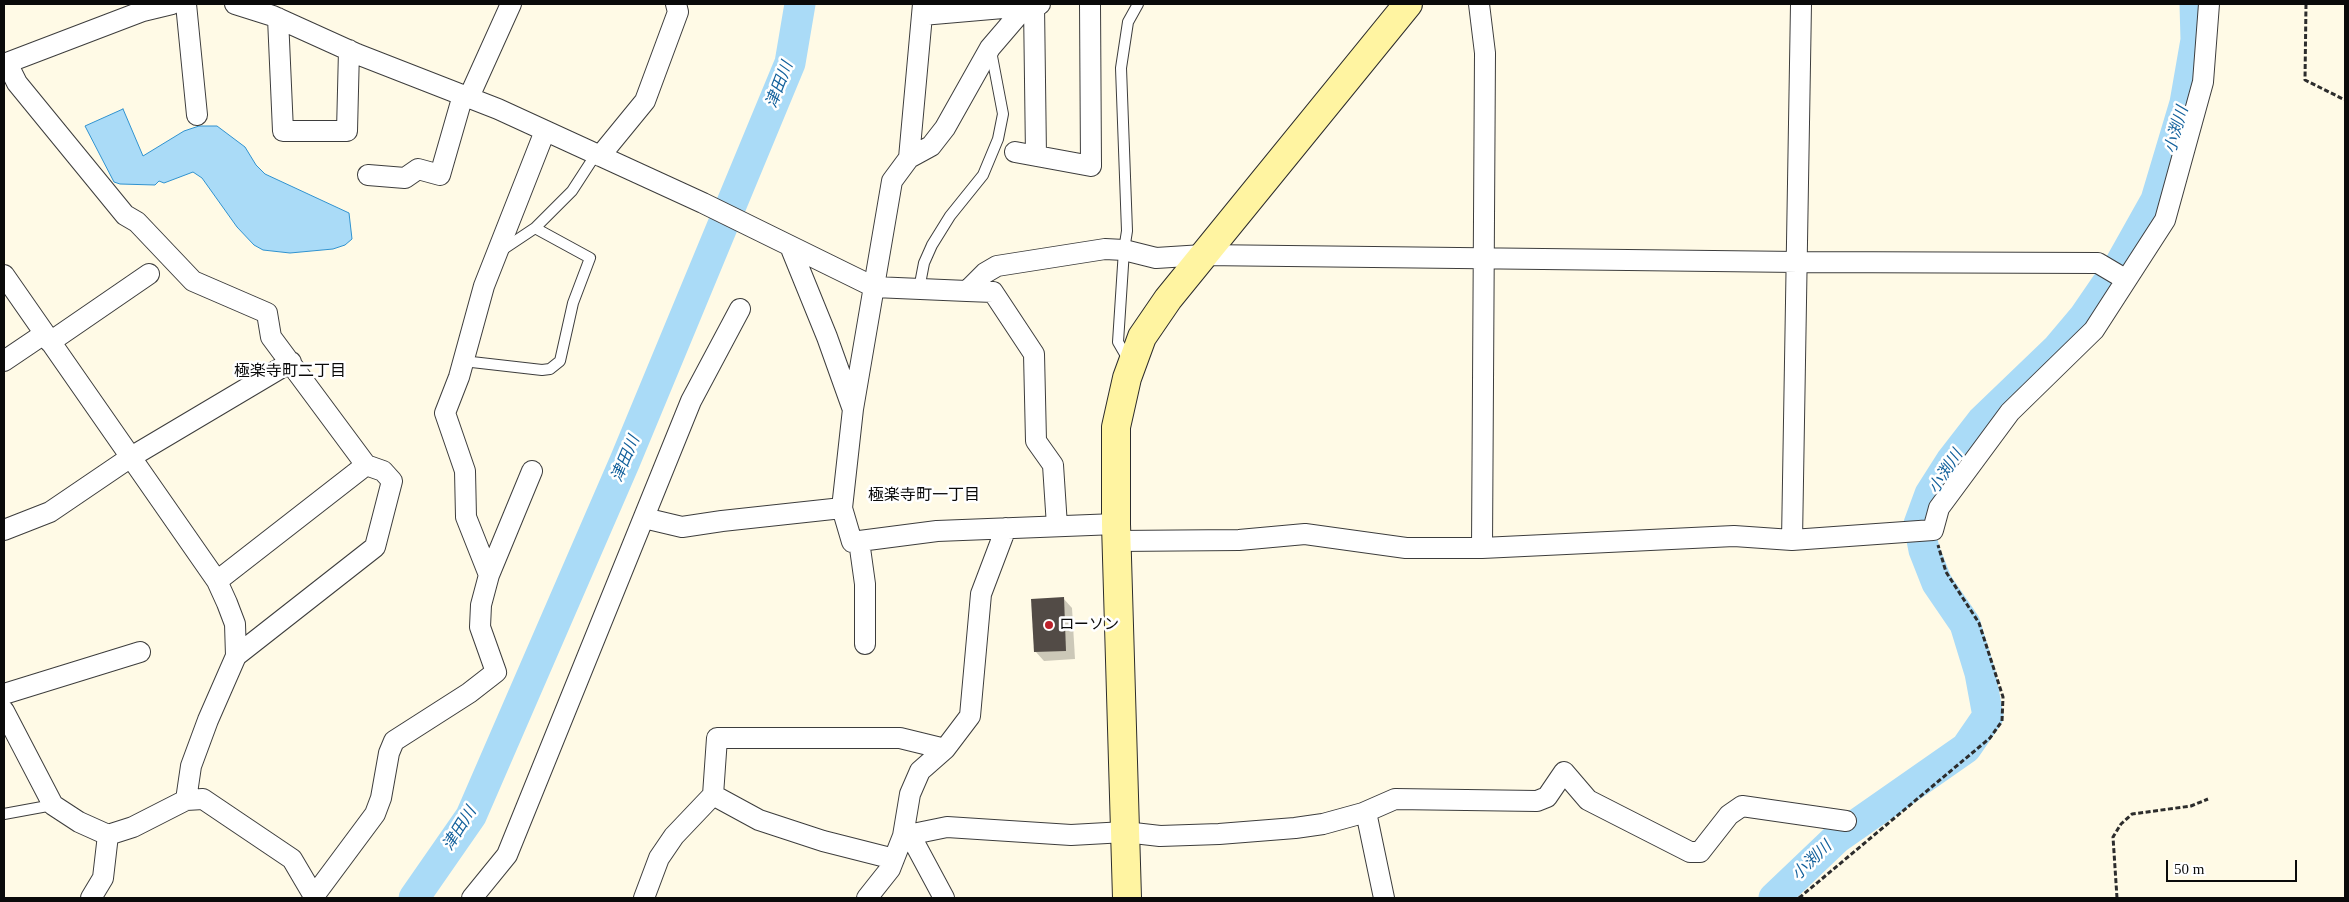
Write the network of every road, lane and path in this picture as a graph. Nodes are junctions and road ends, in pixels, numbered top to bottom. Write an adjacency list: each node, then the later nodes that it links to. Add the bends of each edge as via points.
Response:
1 (172, 4): 18 (street, via 143,11)
2 (186, 4): 21 (street)
3 (235, 4): 15 (street)
4 (511, 4): 19 (street)
5 (676, 4): 24 (street, via 678,12 645,101)
6 (1090, 4): 25 (street, via 1091,166)
7 (1138, 4): 30 (lane, via 1128,22 1121,68 1127,231)
8 (1408, 4): 32 (street)
9 (1479, 4): 33 (street, via 1485,53)
10 (1801, 4): 34 (street)
11 (2209, 4): 37 (street, via 2203,82 2165,220)
12 (2306, 4): 20 (path, via 2305,80)
13 (1033, 5): 14 (street); 16 (street); 25 (street)
14 (923, 9): 26 (street)
15 (276, 12): 17 (street); 17 (street, via 283,131 346,131)
16 (990, 48): 26 (street, via 945,128 931,146); 39 (lane, via 1003,114 998,139 982,175 932,245 924,263)
17 (349, 50): 19 (street)
18 (6, 64): 45 (street, via 17,83 125,215 137,222 193,281 267,313 271,337)
19 (466, 96): 22 (street); 27 (street, via 440,175 418,169 405,178)
20 (2345, 100)
21 (197, 115)
22 (545, 132): 24 (street); 31 (street)
23 (1015, 152): 25 (street)
24 (598, 155): 28 (lane, via 578,184); 29 (street)
25 (1036, 156)
26 (909, 158): 38 (street, via 892,180)
27 (368, 175)
28 (535, 228): 31 (lane); 44 (lane, via 590,258 573,303 560,362 542,370)
29 (790, 246): 38 (street); 47 (street)
30 (1124, 250): 32 (street, via 1156,258); 40 (street, via 997,266 985,273); 46 (lane, via 1118,342)
31 (497, 254): 44 (street, via 484,286)
32 (1203, 255): 33 (street); 46 (street, via 1142,337)
33 (1485, 259): 34 (street); 60 (street)
34 (1798, 262): 37 (street, via 2098,264); 58 (street)
35 (148, 274): 42 (street)
36 (4, 275): 42 (street)
37 (2125, 279): 56 (street, via 2094,330 2010,412 1939,508)
38 (874, 287): 39 (street); 47 (street)
39 (919, 289): 40 (street)
40 (968, 291): 53 (street, via 993,292 1034,354 1036,441 1053,465)
41 (740, 309): 52 (street, via 691,401)
42 (47, 338): 43 (street); 48 (street)
43 (4, 361)
44 (463, 361): 61 (street, via 445,413 465,471 466,517)
45 (291, 362): 48 (street); 49 (street)
46 (1132, 366): 57 (street, via 1116,427)
47 (853, 409): 51 (street)
48 (131, 457): 55 (street, via 50,512); 62 (street)
49 (366, 465): 62 (street); 65 (street, via 383,471 392,481 375,547)
50 (532, 471): 61 (street)
51 (842, 508): 52 (street, via 682,527); 59 (street, via 852,542)
52 (644, 518): 82 (street, via 507,855)
53 (1057, 526): 54 (street); 57 (street)
54 (1006, 528): 59 (street, via 938,531); 68 (street, via 981,594 970,716)
55 (4, 530)
56 (1933, 530): 58 (street); 88 (path, via 1946,572 1979,623 2004,697 2002,721 1990,738)
57 (1116, 533): 60 (street, via 1239,540 1305,534 1406,548); 76 (street)
58 (1792, 540): 60 (street, via 1734,536)
59 (859, 541): 63 (street, via 865,584)
60 (1482, 548)
61 (489, 575): 80 (street, via 480,627 496,672 394,741 388,753 381,798 375,814)
62 (216, 582): 65 (street, via 235,624)
63 (865, 644)
64 (140, 652): 66 (street)
65 (236, 656): 71 (street, via 191,766)
66 (4, 694)
67 (4, 711): 72 (street)
68 (945, 749): 69 (street, via 900,738 717,738); 78 (street, via 920,771 910,794)
69 (713, 795): 79 (street, via 759,820 823,842); 83 (street, via 674,836 659,858)
70 (2208, 799): 89 (path, via 2191,806 2132,814 2121,824 2114,837)
71 (186, 800): 77 (street, via 133,827); 80 (street, via 203,800 292,859)
72 (53, 805): 74 (lane); 77 (street)
73 (1366, 812): 75 (street, via 1395,799 1537,801 1546,797 1564,772 1588,800 1690,852 1700,852 1729,814 1742,806); 76 (street, via 1323,824 1229,833 1160,836); 87 (street)
74 (4, 814)
75 (1846, 821)
76 (1125, 832): 78 (street, via 1070,835 947,827); 86 (street)
77 (108, 835): 81 (street, via 103,878)
78 (903, 836): 79 (street); 85 (street, via 915,844)
79 (894, 859): 84 (street)
80 (314, 897)
81 (92, 898)
82 (472, 898)
83 (644, 898)
84 (867, 898)
85 (944, 898)
86 (1127, 898)
87 (1384, 898)
88 (1799, 898)
89 (2117, 898)

